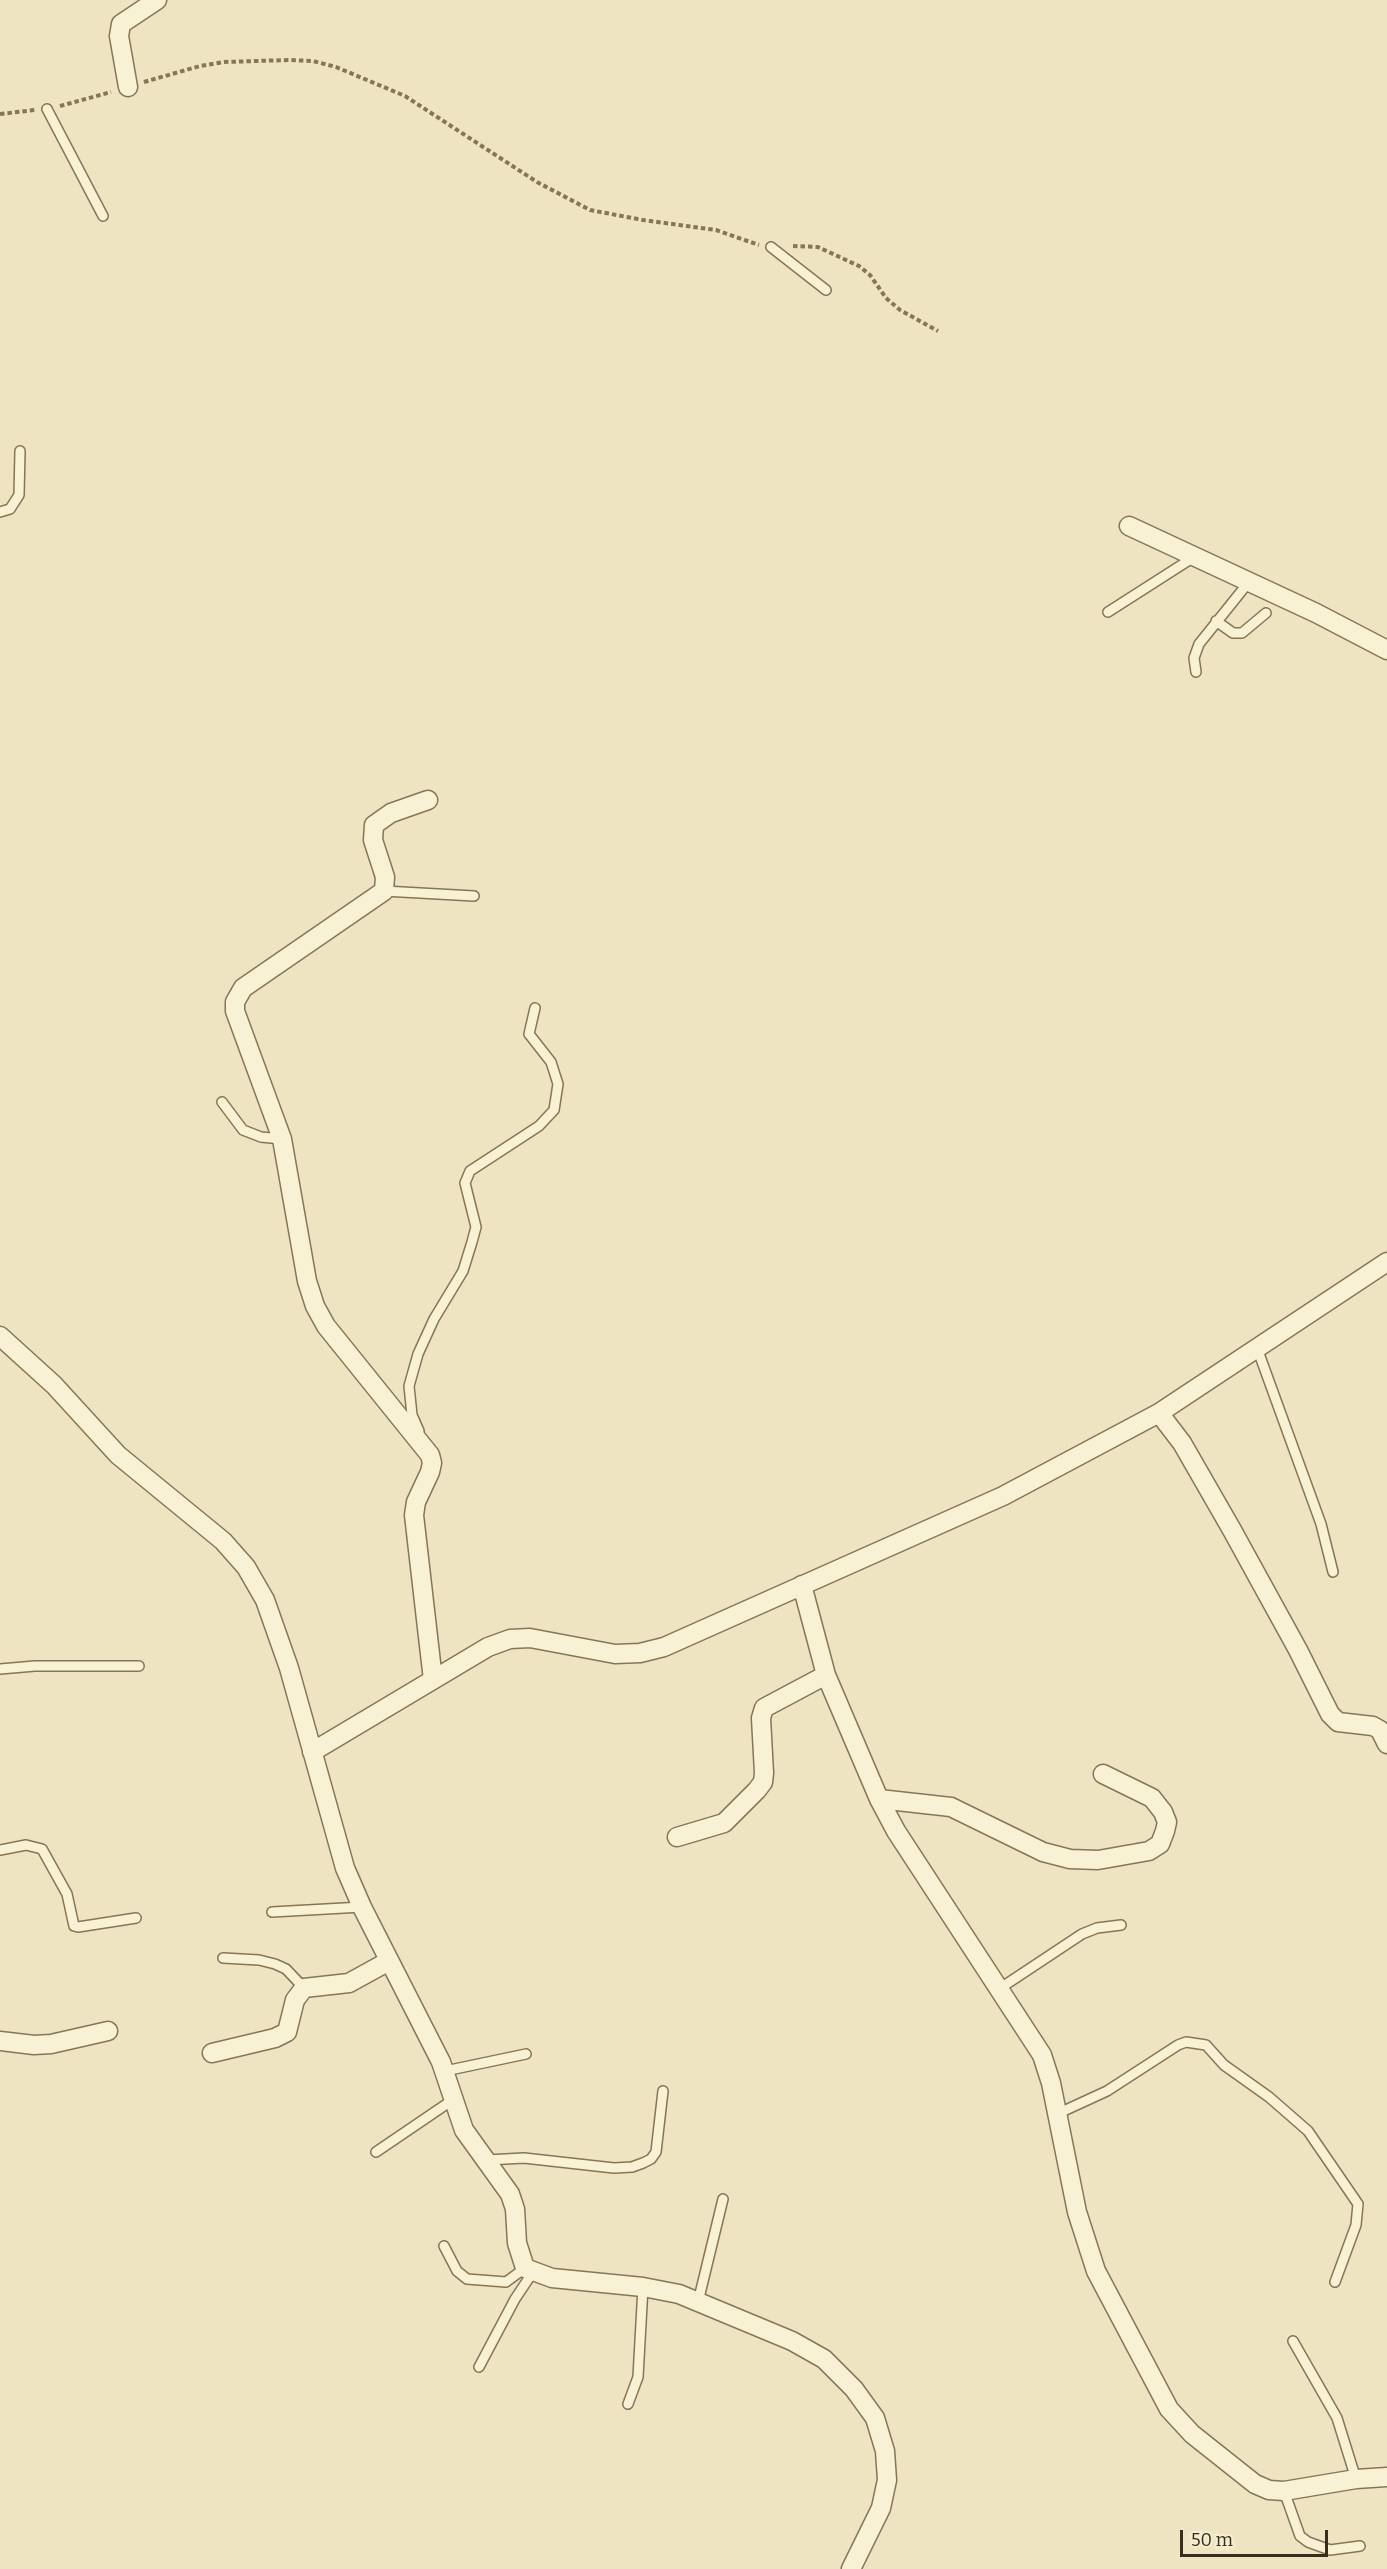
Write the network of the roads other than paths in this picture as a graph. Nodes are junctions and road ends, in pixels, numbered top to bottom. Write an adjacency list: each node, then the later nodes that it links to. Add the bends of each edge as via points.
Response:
1 (157, 0): 2 (street, via 121,24 119,36)
2 (128, 87)
3 (47, 109): 4 (lane)
4 (103, 216)
5 (771, 248): 6 (lane)
6 (826, 290)
7 (20, 451): 8 (lane, via 19,495 10,509)
8 (0, 512)
9 (1129, 526): 10 (street)
10 (1194, 557): 11 (street); 12 (lane)
11 (1248, 583): 14 (lane); 15 (street)
12 (1108, 612)
13 (1266, 613): 14 (lane, via 1247,631 1236,634)
14 (1216, 621): 16 (lane, via 1199,644 1194,658)
15 (1387, 650)
16 (1196, 672)
17 (428, 800): 18 (street, via 390,813 374,825 373,840 385,878)
18 (384, 891): 19 (lane); 22 (street, via 238,995 235,1011)
19 (474, 896)
20 (535, 1008): 27 (lane, via 529,1034 551,1062 558,1084 554,1110 539,1126 470,1171 465,1183 476,1227 463,1271 434,1319 409,1386 412,1415)
21 (222, 1102): 22 (lane, via 243,1130)
22 (282, 1139): 27 (street, via 315,1306 326,1326)
23 (1387, 1262): 25 (street)
24 (0, 1336): 35 (street, via 54,1385 118,1455 222,1541 246,1566 282,1649)
25 (1257, 1348): 26 (street); 28 (lane, via 1322,1524)
26 (1159, 1413): 29 (street, via 1003,1496); 34 (street, via 1182,1443 1227,1521 1330,1714 1338,1722 1373,1726 1380,1730)
27 (430, 1455): 33 (street, via 430,1472 414,1515)
28 (1333, 1572)
29 (802, 1585): 32 (street); 33 (street, via 664,1647 615,1654 530,1638 510,1639 488,1647)
30 (139, 1666): 31 (lane)
31 (0, 1669)
32 (826, 1675): 37 (street); 38 (street, via 764,1708 764,1773 757,1790 724,1823)
33 (433, 1680): 35 (street)
34 (1387, 1744)
35 (312, 1752): 40 (street, via 339,1848)
36 (1103, 1774): 37 (street, via 1152,1798 1167,1822 1160,1844 1149,1851 1124,1856 1070,1859 1043,1852 951,1807)
37 (879, 1799): 47 (street)
38 (677, 1837)
39 (0, 1850): 42 (lane, via 26,1845 42,1849 67,1894 74,1926)
40 (362, 1907): 41 (lane); 45 (street)
41 (272, 1912)
42 (136, 1918)
43 (1121, 1925): 47 (lane, via 1082,1934)
44 (223, 1958): 46 (lane, via 275,1964)
45 (389, 1961): 46 (street, via 349,1983); 52 (street)
46 (304, 1988): 50 (street, via 295,2000 287,2032 260,2043)
47 (999, 1989): 55 (street, via 1042,2055)
48 (108, 2031): 49 (street, via 51,2044)
49 (0, 2041)
50 (212, 2053)
51 (526, 2054): 52 (lane)
52 (445, 2071): 54 (street)
53 (663, 2091): 57 (lane, via 656,2152 644,2163 614,2168 524,2158)
54 (454, 2098): 56 (lane); 57 (street, via 464,2130)
55 (1057, 2114): 61 (lane, via 1107,2091 1178,2045 1206,2045 1224,2065 1308,2131 1358,2204 1356,2225); 69 (street, via 1077,2212 1096,2271 1169,2409 1192,2434 1255,2484)
56 (376, 2152)
57 (487, 2160): 60 (street, via 510,2194 517,2243)
58 (723, 2199): 63 (lane)
59 (444, 2246): 60 (lane, via 457,2271 467,2279 506,2282)
60 (529, 2270): 62 (street, via 552,2278); 65 (lane)
61 (1335, 2282)
62 (643, 2287): 63 (street); 66 (lane, via 638,2377)
63 (698, 2302): 71 (street, via 792,2341 824,2359 854,2389 874,2418 885,2451 887,2480 881,2508)
64 (1293, 2341): 68 (lane, via 1337,2418)
65 (479, 2367)
66 (628, 2404)
67 (1387, 2477): 68 (street)
68 (1356, 2479): 69 (street)
69 (1284, 2491): 70 (lane, via 1300,2536 1308,2542 1330,2550)
70 (1360, 2546)
71 (851, 2569)

